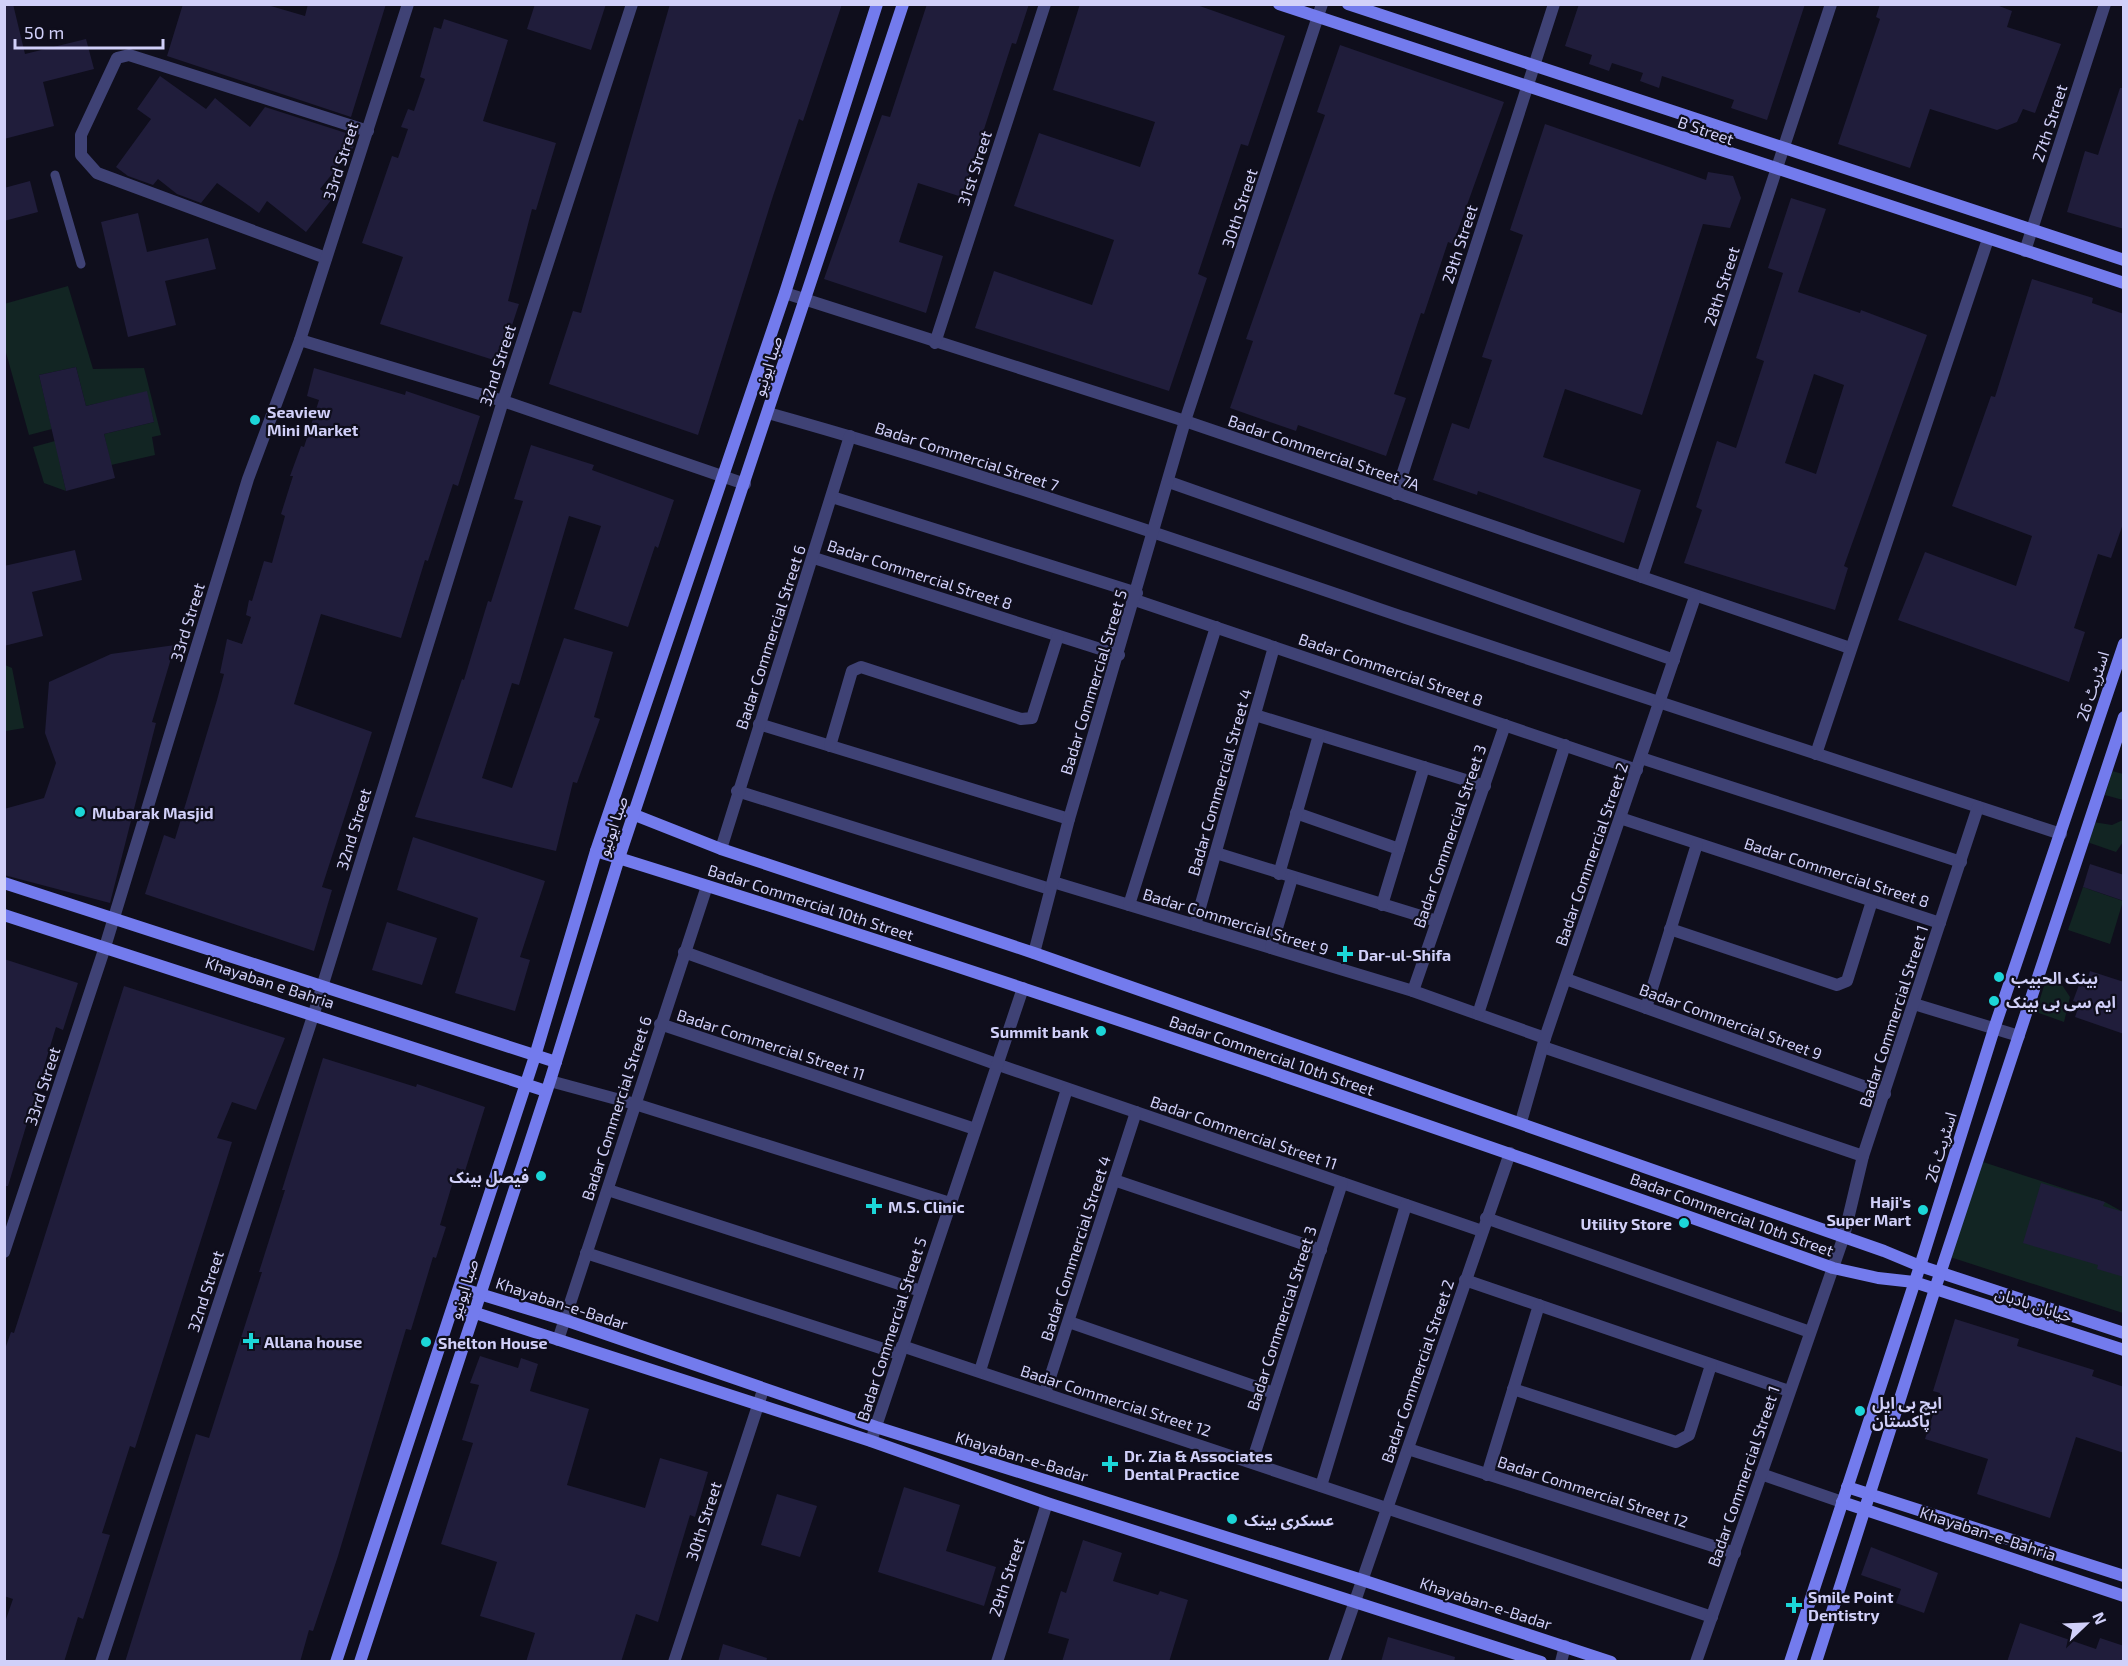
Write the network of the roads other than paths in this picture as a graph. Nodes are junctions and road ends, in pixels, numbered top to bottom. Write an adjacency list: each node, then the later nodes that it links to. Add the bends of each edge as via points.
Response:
1 (408, 4): 14 (street, 33rd Street)
2 (632, 4): 29 (street, 32nd Street)
3 (877, 4): 25 (main road, صبا ایونیو)
4 (903, 4): 26 (main road, صبا ایونیو)
5 (1045, 4): 28 (street, 31st Street)
6 (1279, 4): 11 (main road, B Street)
7 (1348, 4): 12 (main road, B Street)
8 (1554, 4): 12 (street, 29th Street)
9 (1831, 4): 15 (street, 28th Street)
10 (2105, 4): 18 (street, 27th Street)
11 (1321, 11): 13 (main road, B Street); 31 (street, 30th Street)
12 (1533, 67): 13 (street, 29th Street); 15 (main road, B Street)
13 (1528, 87): 16 (main road, B Street); 36 (street, 29th Street)
14 (368, 131): 21 (street, 33rd Street); 21 (street, via 129,55 117,58 81,135 81,155 97,173)
15 (1784, 149): 16 (street, 28th Street); 18 (main road, B Street)
16 (1777, 171): 19 (main road, B Street); 40 (street, 28th Street)
17 (55, 175): 23 (lane)
18 (2031, 230): 20 (street, 27th Street); 22 (main road, B Street)
19 (1988, 239): 20 (main road, B Street); 47 (street)
20 (2025, 251): 24 (main road, B Street)
21 (326, 258): 27 (street, 33rd Street)
22 (2124, 260)
23 (81, 264)
24 (2124, 283)
25 (785, 293): 26 (street, Badar Commercial Street 7A); 33 (main road, صبا ایونیو)
26 (805, 301): 28 (street, Badar Commercial Street 7A); 30 (main road, صبا ایونیو)
27 (300, 340): 29 (street); 86 (street, 33rd Street, via 248,479)
28 (935, 343): 31 (street, Badar Commercial Street 7A)
29 (503, 401): 33 (street); 96 (street, 32nd Street)
30 (768, 413): 32 (street, Badar Commercial Street 7); 35 (main road, صبا ایونیو)
31 (1185, 421): 34 (street, Badar Commercial Street 5); 36 (street, Badar Commercial Street 7A)
32 (850, 436): 37 (street, Badar Commercial Street 6); 38 (street, Badar Commercial Street 7)
33 (723, 476): 35 (street); 63 (main road, صبا ایونیو)
34 (1169, 482): 38 (street, Badar Commercial Street 5); 49 (street)
35 (745, 484): 66 (main road, صبا ایونیو)
36 (1396, 494): 40 (street, Badar Commercial Street 7A)
37 (832, 497): 39 (street, Badar Commercial Street 6); 41 (street, Badar Commercial Street 8)
38 (1155, 533): 41 (street, Badar Commercial Street 5); 50 (street, Badar Commercial Street 7)
39 (814, 558): 44 (street, Badar Commercial Street 8); 53 (street, Badar Commercial Street 6)
40 (1642, 577): 42 (street, Badar Commercial Street 7A)
41 (1136, 597): 43 (street, Badar Commercial Street 8); 48 (street, Badar Commercial Street 5)
42 (1695, 597): 47 (street, Badar Commercial Street 7A); 49 (street, Badar Commercial Street 2)
43 (1216, 627): 46 (street, Badar Commercial Street 8); 84 (street)
44 (1058, 636): 48 (street, Badar Commercial Street 8); 57 (street, via 1032,718 1021,719 861,667 852,671)
45 (2124, 644): 69 (main road, اسٹریٹ 26)
46 (1274, 647): 51 (street, Badar Commercial Street 4); 54 (street, Badar Commercial Street 8)
47 (1850, 648): 58 (street)
48 (1119, 655): 68 (street, Badar Commercial Street 5)
49 (1674, 660): 50 (street, Badar Commercial Street 2)
50 (1659, 703): 58 (street, Badar Commercial Street 7); 59 (street, Badar Commercial Street 2)
51 (1255, 715): 55 (street); 74 (street, Badar Commercial Street 4)
52 (2124, 717): 105 (main road)
53 (759, 724): 57 (street); 62 (street, Badar Commercial Street 6)
54 (1505, 725): 56 (street, Badar Commercial Street 8); 61 (street, Badar Commercial Street 3)
55 (1319, 735): 60 (street); 65 (street)
56 (1565, 745): 59 (street, Badar Commercial Street 8); 102 (street)
57 (830, 746): 68 (street)
58 (1816, 754): 64 (street, Badar Commercial Street 7)
59 (1639, 764): 67 (street, Badar Commercial Street 2); 76 (street, Badar Commercial Street 8)
60 (1424, 767): 61 (street); 72 (street)
61 (1485, 786): 87 (street, Badar Commercial Street 3)
62 (737, 791): 71 (street, Badar Commercial Street 6); 81 (street, Badar Commercial Street 9)
63 (612, 806): 66 (main road, Badar Commercial 10th Street); 73 (main road, صبا ایونیو)
64 (1978, 807): 69 (street, Badar Commercial Street 7); 76 (street, Badar Commercial Street 1)
65 (1296, 813): 72 (street); 77 (street)
66 (634, 815): 71 (main road, Badar Commercial 10th Street); 75 (main road, صبا ایونیو)
67 (1620, 818): 70 (street, Badar Commercial Street 8); 95 (street, Badar Commercial Street 2)
68 (1069, 819): 81 (street, Badar Commercial Street 5)
69 (2061, 834): 104 (main road, اسٹریٹ 26)
70 (1697, 844): 82 (street, Badar Commercial Street 8); 90 (street)
71 (721, 849): 94 (main road, Badar Commercial 10th Street)
72 (1399, 849): 83 (street)
73 (597, 851): 75 (main road, Badar Commercial 10th Street); 107 (main road, صبا ایونیو)
74 (1216, 853): 77 (street); 89 (street, Badar Commercial Street 4)
75 (619, 858): 80 (main road, Badar Commercial 10th Street); 108 (main road, صبا ایونیو)
76 (1961, 862): 88 (street, Badar Commercial Street 1)
77 (1278, 873): 78 (street)
78 (1292, 878): 83 (street); 92 (street)
79 (4, 883): 86 (main road)
80 (707, 886): 93 (street, Badar Commercial Street 6); 97 (main road, Badar Commercial 10th Street)
81 (1052, 886): 84 (street, Badar Commercial Street 9); 94 (street, Badar Commercial Street 5)
82 (1872, 901): 88 (street, Badar Commercial Street 8); 90 (street, via 1847,981 1837,985)
83 (1382, 904): 87 (street)
84 (1129, 905): 89 (street, Badar Commercial Street 9)
85 (4, 915): 91 (main road, Khayaban e Bahria)
86 (113, 918): 91 (street, 33rd Street); 96 (main road)
87 (1437, 921): 98 (street, Badar Commercial Street 3)
88 (1941, 923): 99 (street, Badar Commercial Street 1)
89 (1195, 925): 92 (street, Badar Commercial Street 9)
90 (1670, 929): 100 (street)
91 (105, 947): 101 (main road, Khayaban e Bahria); 129 (street, 33rd Street)
92 (1271, 948): 98 (street, Badar Commercial Street 9)
93 (684, 952): 103 (street, Badar Commercial Street 6); 109 (street, Badar Commercial Street 11)
94 (1034, 953): 116 (main road, Badar Commercial 10th Street)
95 (1566, 979): 100 (street, Badar Commercial Street 9); 106 (street, Badar Commercial Street 2)
96 (322, 984): 101 (street, 32nd Street); 107 (main road)
97 (1023, 988): 109 (street, Badar Commercial Street 5); 118 (main road, Badar Commercial 10th Street)
98 (1413, 991): 102 (street, Badar Commercial Street 9)
99 (1914, 1004): 104 (street); 113 (street, Badar Commercial Street 1)
100 (1646, 1008): 113 (street, Badar Commercial Street 9)
101 (314, 1013): 110 (main road, Khayaban e Bahria); 178 (street, 32nd Street)
102 (1478, 1014): 106 (street, Badar Commercial Street 9)
103 (660, 1024): 114 (street, Badar Commercial Street 6); 117 (street, Badar Commercial Street 11)
104 (1994, 1029): 105 (street); 131 (main road, اسٹریٹ 26)
105 (2019, 1036): 133 (main road)
106 (1544, 1043): 116 (street, Badar Commercial Street 2); 119 (street, Badar Commercial Street 9)
107 (535, 1056): 108 (main road); 110 (main road, صبا ایونیو)
108 (556, 1062): 111 (main road, صبا ایونیو)
109 (996, 1064): 112 (street, Badar Commercial Street 11); 117 (street, Badar Commercial Street 5)
110 (526, 1082): 111 (main road, Khayaban e Bahria); 136 (main road, صبا ایونیو)
111 (548, 1086): 114 (street); 139 (main road, صبا ایونیو)
112 (1067, 1089): 115 (street, Badar Commercial Street 11); 151 (street)
113 (1885, 1094): 119 (street, Badar Commercial Street 1)
114 (635, 1104): 122 (street, Badar Commercial Street 6); 123 (street)
115 (1136, 1112): 120 (street, Badar Commercial Street 4); 121 (street, Badar Commercial Street 11)
116 (1521, 1122): 127 (main road, Badar Commercial 10th Street)
117 (975, 1129): 123 (street, Badar Commercial Street 5)
118 (1510, 1153): 125 (street, Badar Commercial Street 2); 132 (main road, Badar Commercial 10th Street)
119 (1863, 1156): 127 (street, Badar Commercial Street 1)
120 (1114, 1180): 128 (street); 144 (street, Badar Commercial Street 4)
121 (1342, 1183): 124 (street, Badar Commercial Street 11); 128 (street, Badar Commercial Street 3)
122 (608, 1190): 130 (street, Badar Commercial Street 6); 138 (street)
123 (950, 1203): 138 (street, Badar Commercial Street 5)
124 (1406, 1205): 126 (street, Badar Commercial Street 11); 164 (street)
125 (1486, 1218): 126 (street, Badar Commercial Street 2); 145 (street)
126 (1482, 1231): 134 (street, Badar Commercial Street 2)
127 (1844, 1236): 131 (main road, Badar Commercial 10th Street); 132 (street, Badar Commercial Street 1)
128 (1321, 1250): 155 (street, Badar Commercial Street 3)
129 (4, 1252)
130 (586, 1253): 143 (street, Badar Commercial Street 6); 148 (street, Badar Commercial Street 12)
131 (1920, 1266): 133 (main road, Badar Commercial 10th Street); 135 (main road, اسٹریٹ 26)
132 (1833, 1268): 135 (main road, Badar Commercial 10th Street); 145 (street, Badar Commercial Street 1)
133 (1940, 1273): 137 (main road); 146 (main road, خیابان بادبان)
134 (1465, 1280): 140 (street); 160 (street, Badar Commercial Street 2)
135 (1914, 1282): 137 (main road, Badar Commercial 10th Street); 165 (main road, اسٹریٹ 26)
136 (460, 1288): 139 (main road, Khayaban-e-Badar); 141 (main road, صبا ایونیو)
137 (1935, 1289): 149 (main road, خیابان بادبان); 166 (main road)
138 (921, 1291): 148 (street, Badar Commercial Street 5)
139 (479, 1293): 142 (main road, صبا ایونیو); 143 (main road, Khayaban-e-Badar)
140 (1539, 1305): 150 (street); 152 (street)
141 (454, 1306): 142 (main road, Khayaban-e-Badar); 179 (main road, صبا ایونیو)
142 (473, 1312): 147 (main road, Khayaban-e-Badar); 180 (main road, صبا ایونیو)
143 (565, 1320): 147 (street, Badar Commercial Street 6); 153 (main road, Khayaban-e-Badar)
144 (1069, 1322): 155 (street); 156 (street, Badar Commercial Street 4)
145 (1810, 1332): 154 (street, Badar Commercial Street 1)
146 (2124, 1333)
147 (558, 1340): 157 (main road, Khayaban-e-Badar)
148 (901, 1350): 151 (street, Badar Commercial Street 12); 158 (street, Badar Commercial Street 5)
149 (2124, 1350)
150 (1711, 1365): 152 (street, via 1689,1435 1676,1442); 154 (street)
151 (980, 1371): 156 (street, Badar Commercial Street 12)
152 (1514, 1389): 163 (street)
153 (763, 1390): 157 (street, 30th Street); 158 (main road, Khayaban-e-Badar)
154 (1788, 1391): 162 (street, Badar Commercial Street 1)
155 (1274, 1393): 161 (street, Badar Commercial Street 3)
156 (1045, 1394): 161 (street, Badar Commercial Street 12)
157 (758, 1405): 159 (main road, Khayaban-e-Badar); 181 (street, 30th Street)
158 (876, 1427): 159 (street, Badar Commercial Street 5); 173 (main road, Khayaban-e-Badar)
159 (871, 1442): 168 (main road, Khayaban-e-Badar)
160 (1408, 1449): 163 (street, Badar Commercial Street 12); 169 (street, Badar Commercial Street 2)
161 (1252, 1462): 164 (street, Badar Commercial Street 12)
162 (1761, 1474): 167 (street); 171 (street, Badar Commercial Street 1)
163 (1487, 1475): 171 (street, Badar Commercial Street 12)
164 (1321, 1486): 169 (street, Badar Commercial Street 12)
165 (1847, 1487): 166 (main road, Khayaban-e-Bahria); 167 (main road, اسٹریٹ 26)
166 (1869, 1494): 170 (main road); 172 (main road, Khayaban-e-Bahria)
167 (1842, 1502): 170 (main road, Khayaban-e-Bahria); 188 (main road, اسٹریٹ 26)
168 (1047, 1503): 175 (main road, Khayaban-e-Badar); 182 (street, 29th Street)
169 (1388, 1508): 173 (street, Badar Commercial Street 2); 176 (street, Badar Commercial Street 12)
170 (1864, 1509): 174 (main road, Khayaban-e-Bahria); 189 (main road)
171 (1735, 1553): 176 (street, Badar Commercial Street 1)
172 (2124, 1576)
173 (1362, 1580): 175 (street, Badar Commercial Street 2); 177 (main road, Khayaban-e-Badar)
174 (2124, 1596)
175 (1354, 1601): 183 (street); 184 (main road, Khayaban-e-Badar)
176 (1712, 1617): 187 (street, Badar Commercial Street 1)
177 (1565, 1646): 185 (street); 186 (main road, Khayaban-e-Badar)
178 (101, 1662)
179 (336, 1662)
180 (360, 1662)
181 (674, 1662)
182 (997, 1662)
183 (1334, 1662)
184 (1541, 1662)
185 (1561, 1662)
186 (1611, 1662)
187 (1696, 1662)
188 (1790, 1662)
189 (1816, 1662)

